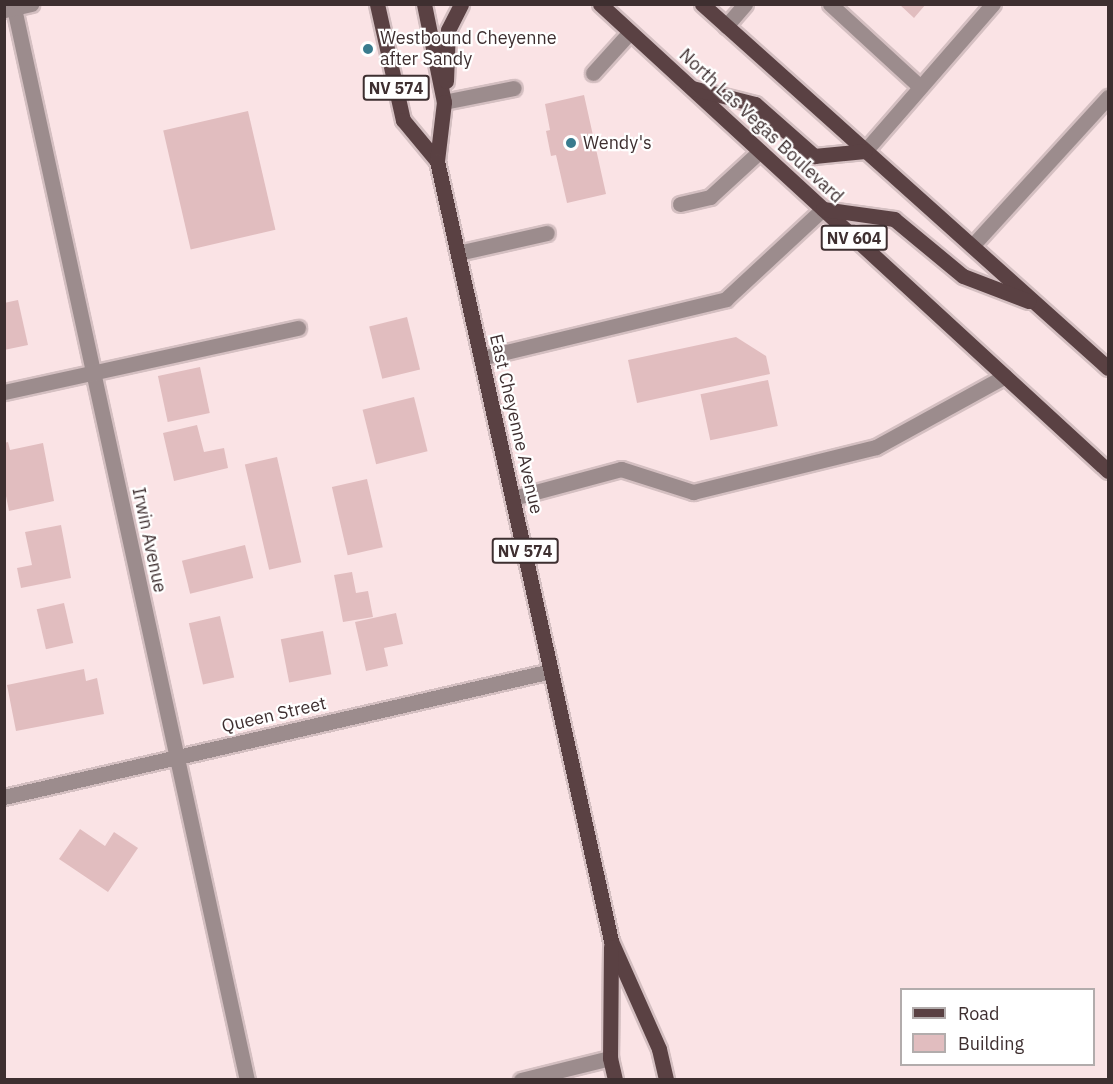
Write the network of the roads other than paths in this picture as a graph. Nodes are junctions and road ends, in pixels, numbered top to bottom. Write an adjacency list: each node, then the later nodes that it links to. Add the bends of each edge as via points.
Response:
1 (31, 4): 10 (street)
2 (377, 4): 21 (main road, East Cheyenne Avenue / NV 574, via 403,120)
3 (424, 4): 18 (main road, East Cheyenne Avenue / NV 574)
4 (460, 4): 18 (main road, via 448,30)
5 (600, 4): 12 (main road, North Las Vegas Boulevard / NV 604)
6 (702, 4): 11 (main road)
7 (745, 4): 11 (street)
8 (830, 4): 14 (street)
9 (993, 4): 14 (street)
10 (9, 9): 31 (street, Irwin Avenue)
11 (726, 26): 20 (main road)
12 (630, 32): 13 (street); 15 (main road, North Las Vegas Boulevard / NV 604)
13 (593, 74)
14 (918, 85): 20 (street)
15 (690, 87): 19 (main road, North Las Vegas Boulevard / NV 604); 20 (main road, via 755,104 814,156)
16 (514, 88): 18 (street)
17 (1108, 97): 25 (street)
18 (444, 102): 21 (main road, East Cheyenne Avenue / NV 574)
19 (760, 151): 22 (street, via 710,197); 23 (main road, North Las Vegas Boulevard / NV 604)
20 (865, 151): 25 (main road)
21 (437, 161): 26 (main road, East Cheyenne Avenue / NV 574)
22 (680, 204)
23 (823, 209): 27 (main road, via 894,219 963,276); 29 (street, via 726,300); 32 (main road, North Las Vegas Boulevard / NV 604)
24 (547, 233): 26 (street)
25 (972, 246): 27 (main road)
26 (458, 253): 29 (main road, East Cheyenne Avenue / NV 574)
27 (1036, 304): 30 (main road)
28 (298, 328): 31 (street)
29 (481, 358): 35 (main road, East Cheyenne Avenue / NV 574)
30 (1106, 361)
31 (93, 373): 33 (street); 37 (street, Irwin Avenue)
32 (1005, 376): 34 (main road, North Las Vegas Boulevard / NV 604); 35 (street, via 876,447 842,456 693,492 621,469)
33 (4, 392)
34 (1108, 471)
35 (513, 498): 36 (main road, East Cheyenne Avenue / NV 574)
36 (551, 671): 37 (street, Queen Street); 39 (main road, East Cheyenne Avenue / NV 574)
37 (177, 758): 38 (street, Queen Street); 42 (street, Irwin Avenue)
38 (4, 797)
39 (611, 941): 40 (main road, East Cheyenne Avenue / NV 574); 44 (main road, East Cheyenne Avenue / NV 574, via 659,1049)
40 (610, 1058): 41 (street); 43 (main road, East Cheyenne Avenue / NV 574)
41 (530, 1078)
42 (247, 1080)
43 (615, 1080)
44 (666, 1080)

